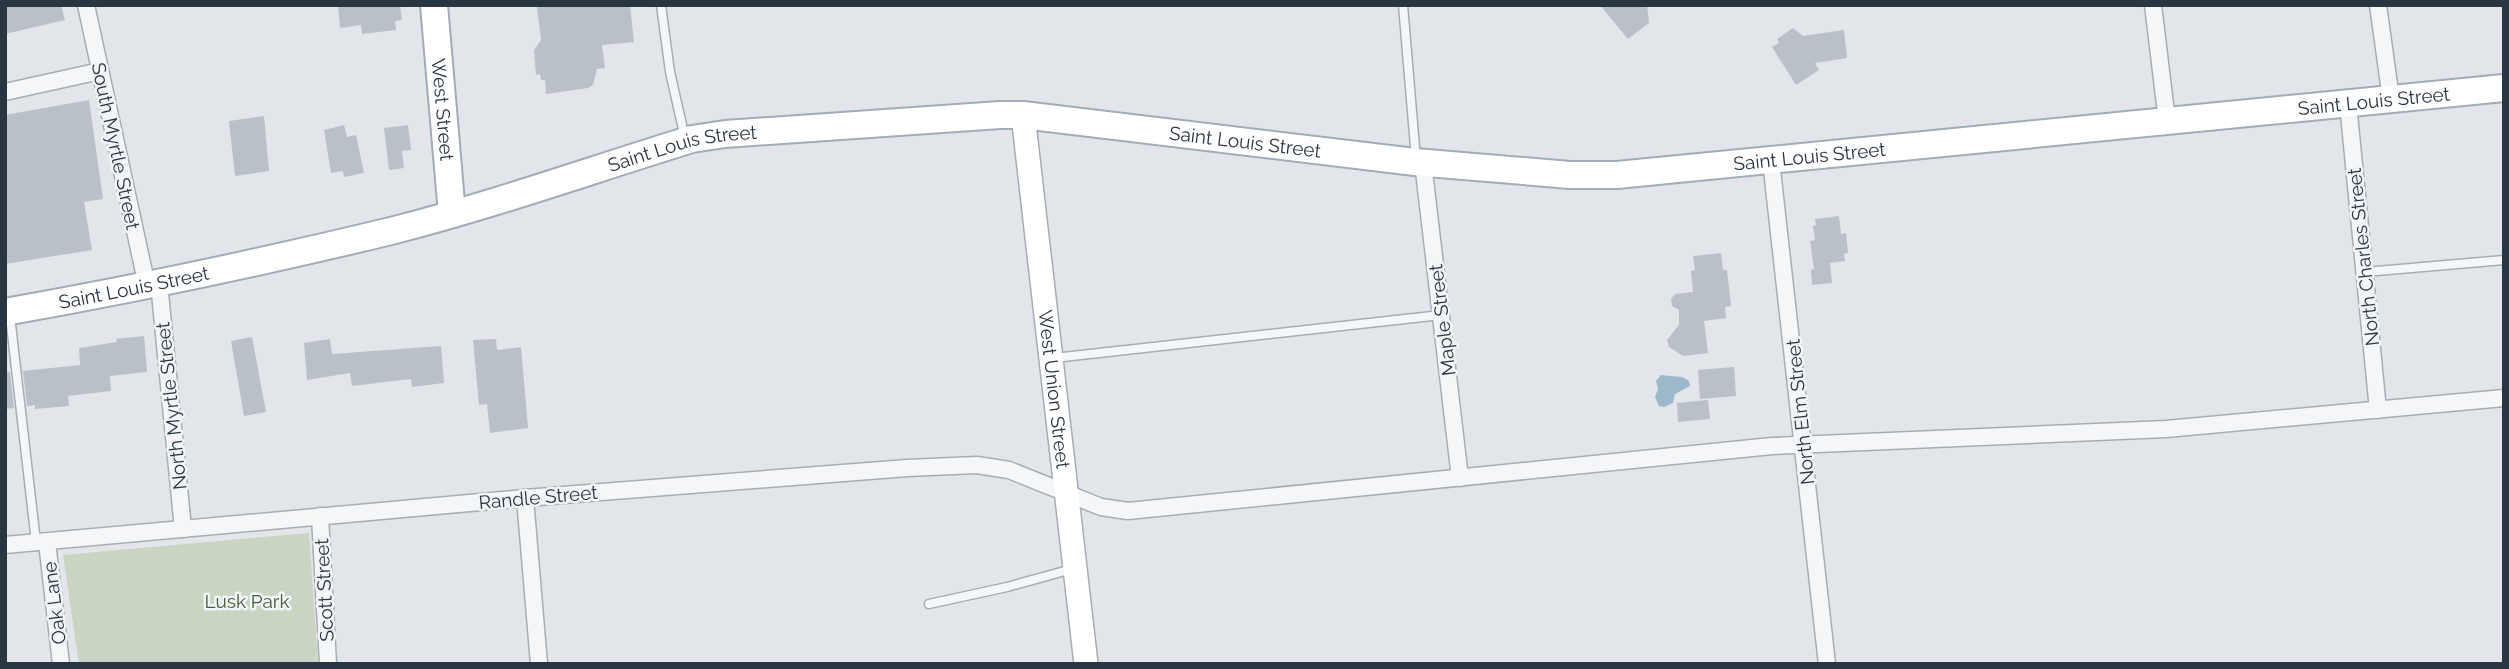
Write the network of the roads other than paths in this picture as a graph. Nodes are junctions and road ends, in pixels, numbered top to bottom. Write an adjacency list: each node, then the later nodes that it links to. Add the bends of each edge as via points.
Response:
1 (86, 5): 7 (street, South Myrtle Street)
2 (434, 5): 17 (main road, West Street)
3 (661, 5): 14 (lane)
4 (1403, 5): 16 (lane)
5 (2152, 5): 13 (street)
6 (2378, 5): 10 (street)
7 (100, 71): 9 (street); 20 (street, South Myrtle Street)
8 (2504, 88): 10 (main road, Saint Louis Street)
9 (5, 92)
10 (2391, 99): 11 (main road, Saint Louis Street)
11 (2348, 104): 13 (main road, Saint Louis Street); 19 (street, North Charles Street)
12 (1023, 115): 14 (main road, Saint Louis Street, via 725,134); 16 (main road, Saint Louis Street); 23 (street, West Union Street)
13 (2167, 121): 15 (main road, Saint Louis Street)
14 (685, 141): 17 (main road, Saint Louis Street)
15 (1771, 161): 16 (main road, Saint Louis Street, via 1617,176); 26 (street, North Elm Street)
16 (1419, 162): 22 (street, Maple Street)
17 (452, 214): 20 (main road, Saint Louis Street)
18 (2504, 260): 19 (lane)
19 (2365, 272): 25 (street, North Charles Street)
20 (153, 285): 21 (main road, Saint Louis Street); 31 (street, North Myrtle Street)
21 (7, 312): 32 (lane)
22 (1441, 315): 23 (lane); 27 (street, Maple Street)
23 (1051, 358): 28 (street, West Union Street)
24 (2504, 398): 25 (street, Randle Street)
25 (2378, 410): 26 (street, Randle Street, via 2165,429)
26 (1804, 444): 27 (street, Randle Street); 40 (street, North Elm Street)
27 (1460, 478): 28 (street, Randle Street, via 1128,511 1101,507)
28 (1066, 492): 29 (street, Randle Street, via 1009,470 977,465); 34 (street, West Union Street)
29 (524, 498): 30 (street, Randle Street); 38 (street)
30 (320, 516): 31 (street, Randle Street); 37 (street, Scott Street)
31 (183, 529): 32 (street, Randle Street)
32 (41, 542): 33 (street, Randle Street); 36 (street, Oak Lane)
33 (5, 545)
34 (1075, 568): 35 (lane); 39 (street, West Union Street)
35 (929, 604)
36 (61, 664)
37 (328, 664)
38 (538, 664)
39 (1086, 664)
40 (1827, 664)

